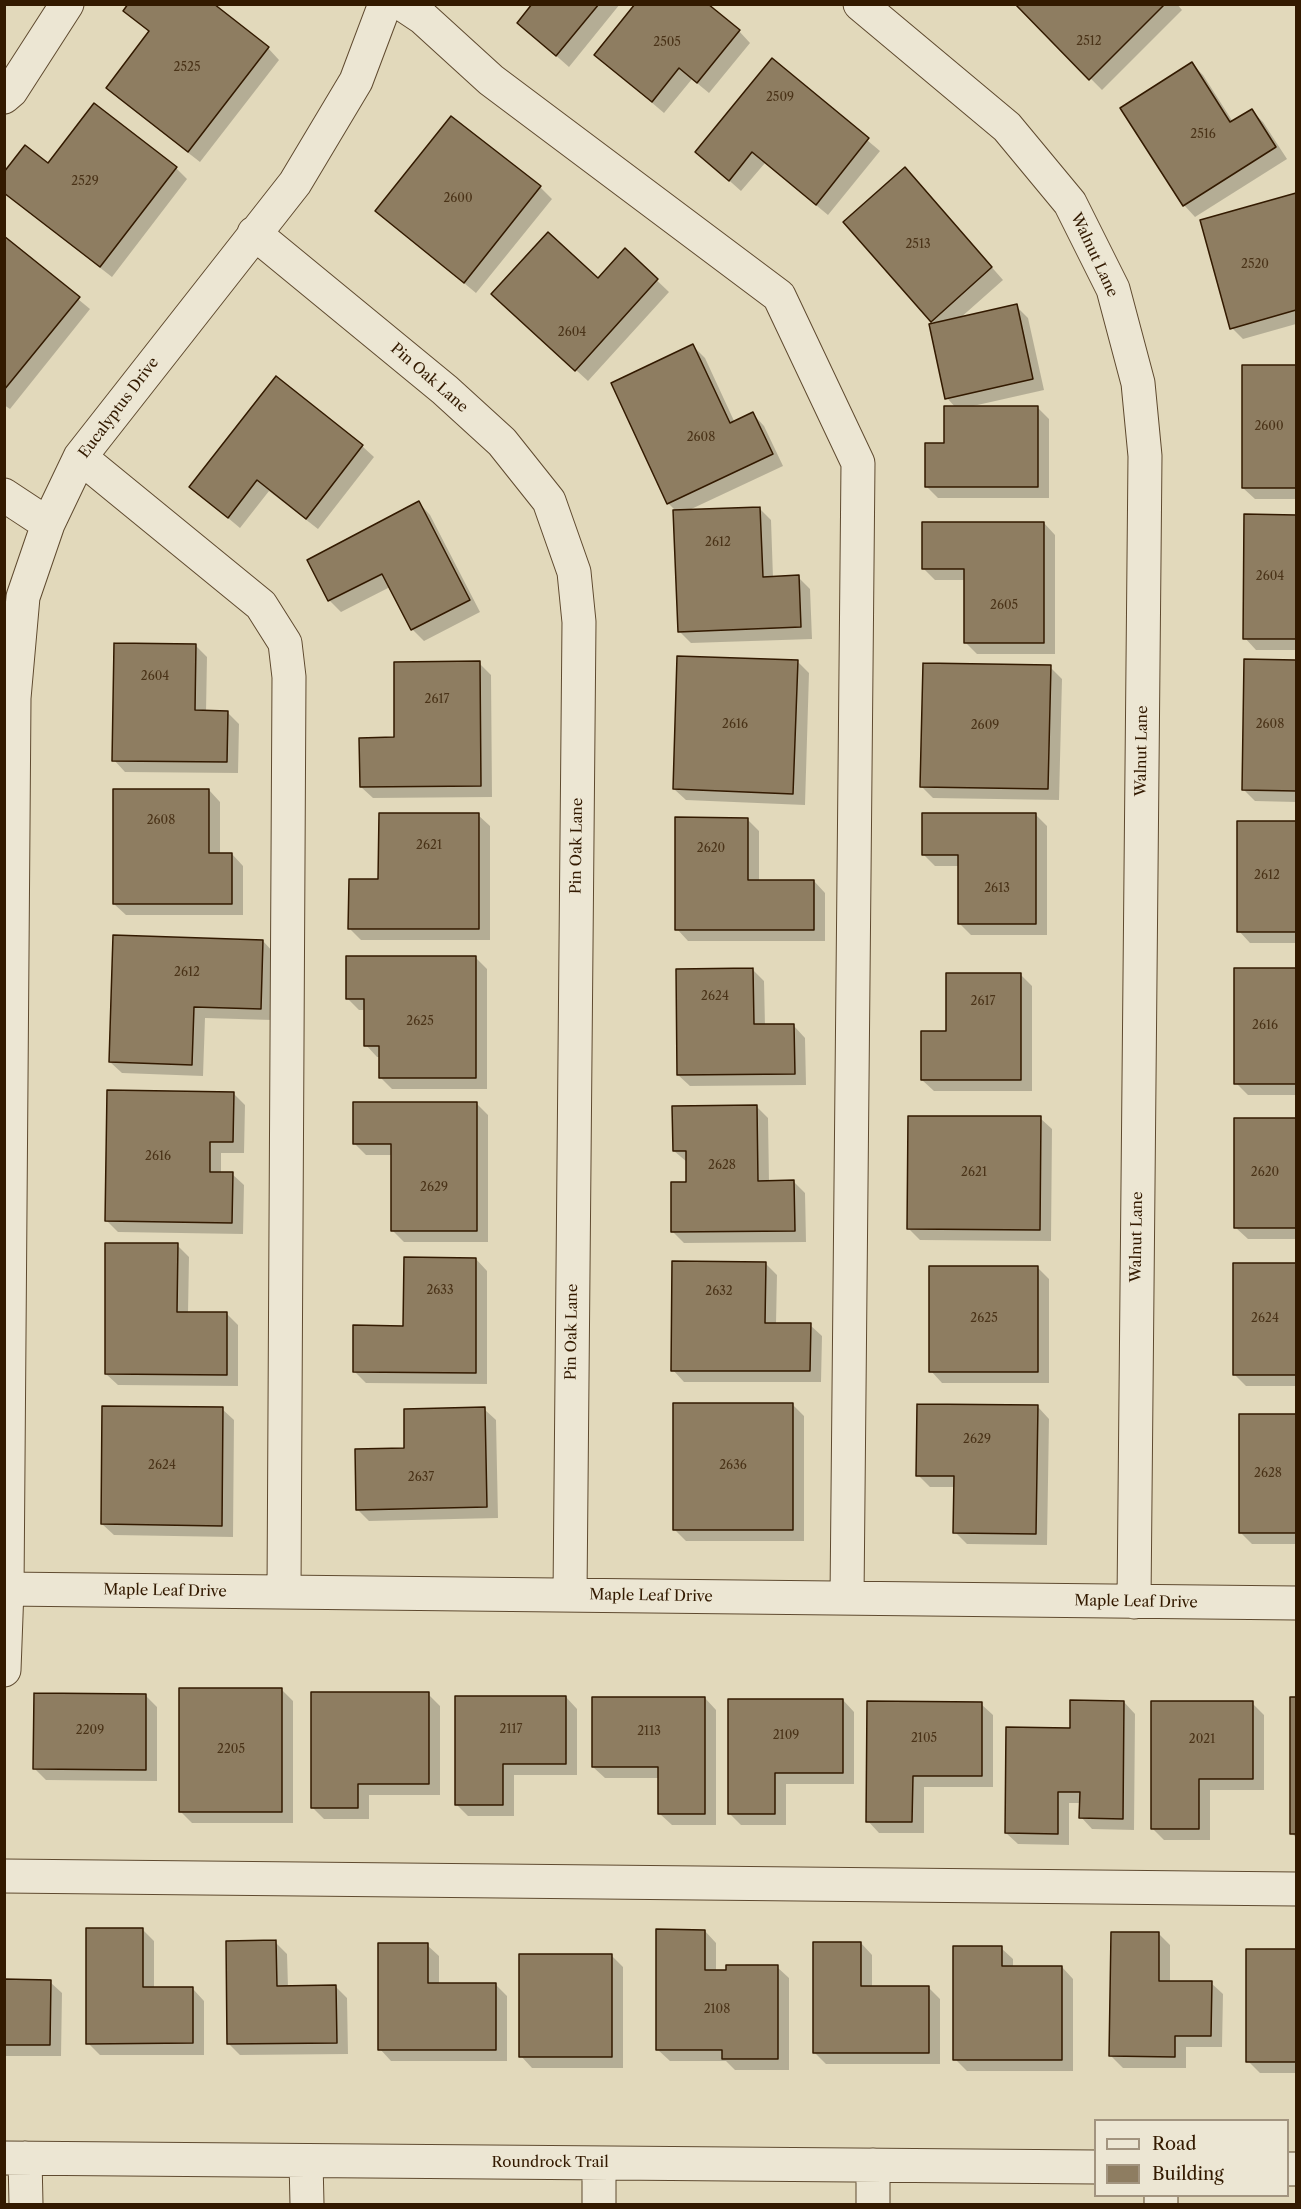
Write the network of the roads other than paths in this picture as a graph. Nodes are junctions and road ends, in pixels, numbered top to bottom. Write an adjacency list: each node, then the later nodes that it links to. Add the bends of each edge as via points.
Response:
1 (67, 4): 5 (street)
2 (385, 4): 6 (street, Eucalyptus Drive, via 356,81 296,183)
3 (402, 4): 13 (street, via 491,80 779,296 858,463)
4 (860, 4): 14 (street, Walnut Lane, via 1007,127 1070,203 1113,290 1138,383 1145,468)
5 (4, 97)
6 (254, 233): 7 (street, Eucalyptus Drive); 12 (street, Pin Oak Lane, via 445,390 502,442 549,501 574,572 579,622)
7 (80, 457): 9 (street, Eucalyptus Drive); 11 (street, via 261,605 285,643 289,689)
8 (4, 495): 9 (street)
9 (48, 524): 10 (street, Eucalyptus Drive, via 23,597 14,698)
10 (6, 1589): 11 (street, Maple Leaf Drive); 16 (street, Eucalyptus Drive)
11 (284, 1592): 12 (street, Maple Leaf Drive)
12 (570, 1595): 13 (street, Maple Leaf Drive)
13 (847, 1598): 14 (street, Maple Leaf Drive)
14 (1134, 1602): 15 (street, Maple Leaf Drive)
15 (1296, 1604)
16 (4, 1670)
17 (4, 1876): 18 (street)
18 (1296, 1889)
19 (15, 2158): 20 (street, Roundrock Trail); 24 (street)
20 (306, 2161): 21 (street, Roundrock Trail); 25 (street)
21 (599, 2163): 22 (street, Roundrock Trail); 26 (street)
22 (873, 2165): 23 (street, Roundrock Trail); 27 (street)
23 (1094, 2167)
24 (26, 2205)
25 (307, 2205)
26 (599, 2205)
27 (873, 2205)

